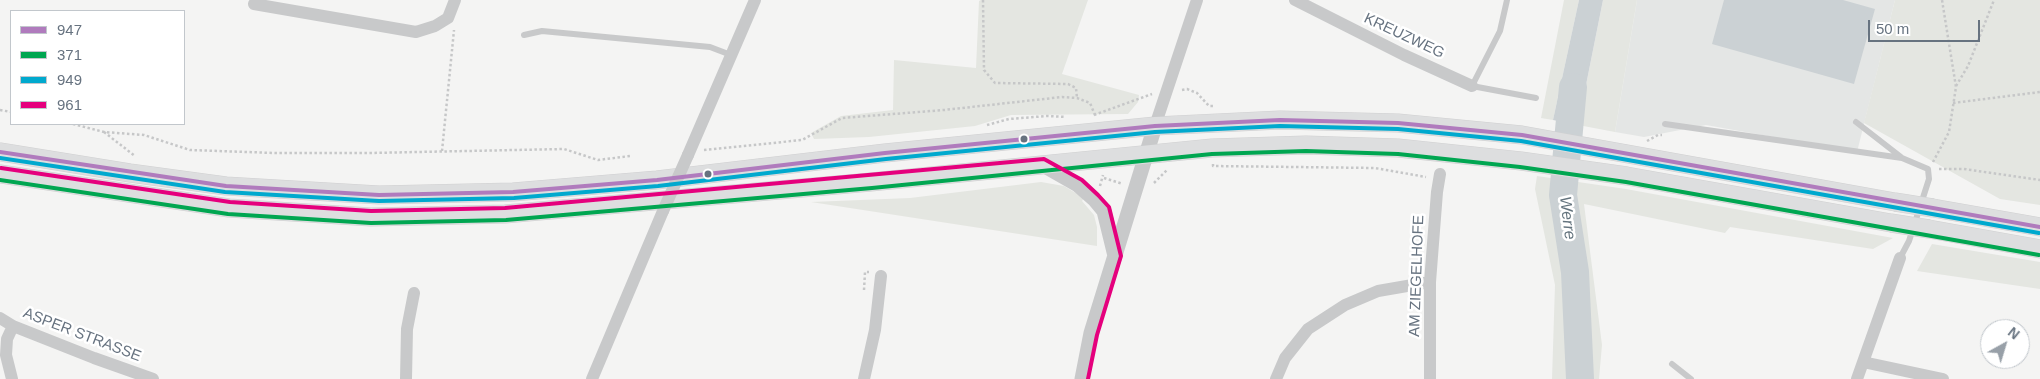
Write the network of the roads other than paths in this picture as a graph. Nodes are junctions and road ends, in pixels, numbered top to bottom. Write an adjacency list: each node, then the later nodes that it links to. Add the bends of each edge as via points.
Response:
1 (455, 0): 6 (street, via 448,18 416,32)
2 (756, 0): 8 (street)
3 (1197, 0): 13 (street)
4 (1295, 0): 9 (street, KREUZWEG)
5 (1507, 0): 9 (lane, via 1500,31)
6 (254, 4)
7 (524, 35): 8 (lane, via 542,31 690,45 710,47)
8 (731, 55): 34 (street, bridge)
9 (1472, 86): 10 (lane)
10 (1536, 98)
11 (1856, 122): 16 (lane)
12 (1665, 124): 16 (lane)
13 (1155, 126): 14 (main road, via 513,192 379,195 226,186); 15 (street); 20 (main road, bridge, via 1280,120 1398,123 1522,135)
14 (0, 152)
15 (1147, 154): 17 (main road); 21 (main road, bridge, via 1306,145 1398,148 1521,161 1627,176); 22 (street)
16 (1902, 158): 23 (lane, via 1928,169 1929,179 1909,241)
17 (1043, 164): 18 (main road, via 505,214 371,217 229,208); 22 (street, via 1078,185 1104,211)
18 (0, 174)
19 (1440, 174): 25 (street, AM ZIEGELHOFE)
20 (2040, 227)
21 (2040, 249)
22 (1115, 257): 36 (street, via 1091,333)
23 (1900, 258): 29 (street)
24 (881, 276): 35 (street, via 875,330)
25 (1430, 282): 37 (street, via 1378,291 1345,305 1308,329 1285,358); 38 (street, AM ZIEGELHOFE)
26 (414, 293): 33 (street, via 407,329)
27 (0, 318): 28 (street, ASPER STRASSE)
28 (13, 326): 31 (street, via 6,355); 32 (street, ASPER STRASSE)
29 (1862, 362): 40 (street); 41 (street)
30 (1672, 364): 39 (lane)
31 (12, 379)
32 (153, 379)
33 (406, 379)
34 (592, 379)
35 (864, 379)
36 (1082, 379)
37 (1276, 379)
38 (1430, 379)
39 (1691, 379)
40 (1857, 379)
41 (1943, 379)

